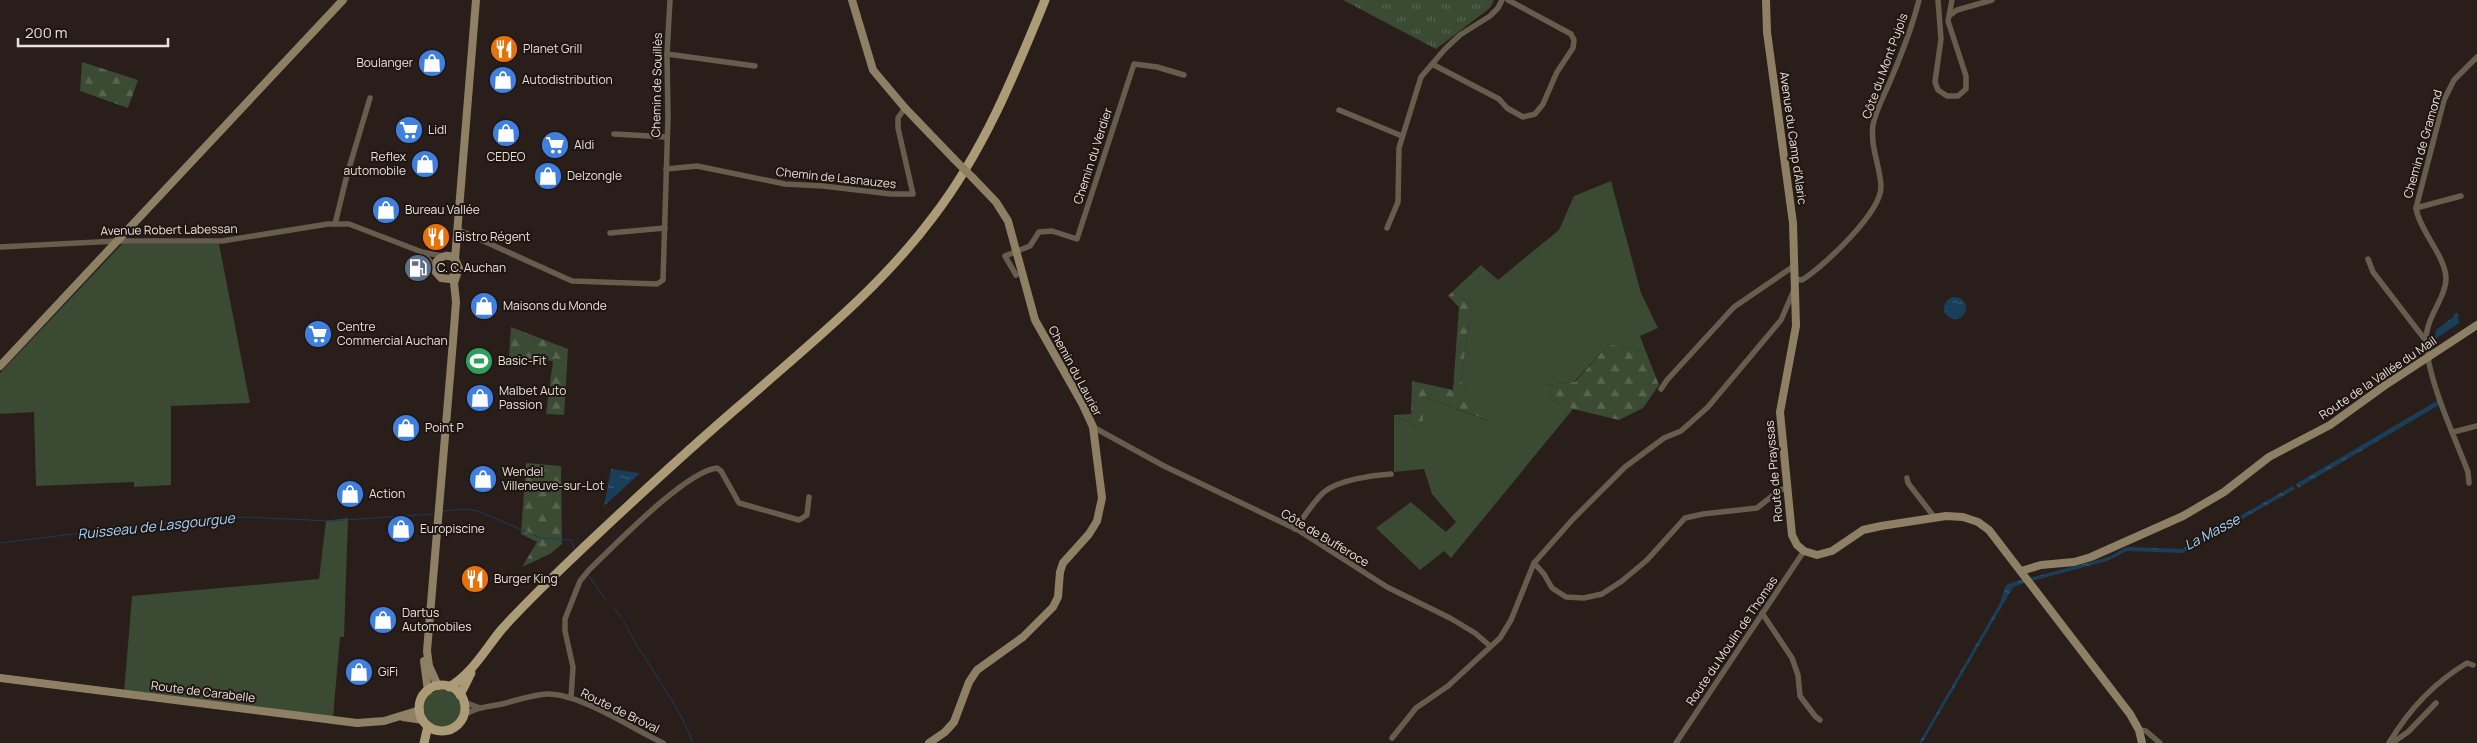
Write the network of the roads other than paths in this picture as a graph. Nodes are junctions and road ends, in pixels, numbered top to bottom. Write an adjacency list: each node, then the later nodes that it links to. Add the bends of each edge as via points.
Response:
1 (343, 0): 35 (street)
2 (476, 0): 33 (street)
3 (670, 0): 16 (street, Chemin de Souillès)
4 (852, 0): 22 (street, Chemin du Laurier, via 872,70)
5 (1045, 0): 69 (main road, via 999,107 969,166 934,217 896,262 866,294 683,454 592,539 531,598)
6 (1502, 0): 18 (street, via 1490,16 1460,35)
7 (1508, 0): 18 (street, via 1571,34 1574,40 1570,54 1535,114 1523,117 1499,99)
8 (1766, 0): 42 (street, Avenue du Camp d'Alaric, via 1767,32 1792,218)
9 (1919, 0): 47 (street, Côte du Mont Pujols, via 1909,36 1873,126 1873,145 1881,186 1878,202 1866,220 1814,272 1802,280)
10 (1938, 0): 15 (street, via 1941,40 1935,82 1947,96 1958,96 1966,89 1966,76 1948,22)
11 (1952, 0): 15 (street)
12 (1968, 0): 14 (street)
13 (1992, 0): 14 (street)
14 (1980, 4): 15 (street)
15 (1950, 15)
16 (667, 54): 19 (street); 26 (street, Chemin de Souillès)
17 (2477, 56): 29 (street, Chemin de Gramond, via 2454,80 2444,100)
18 (1432, 64): 25 (street, via 1417,86)
19 (755, 66)
20 (1184, 75): 37 (street, Chemin du Verdier, via 1157,66 1134,64 1077,239 1045,230 1039,232 1030,246)
21 (370, 98): 30 (street, via 346,175)
22 (905, 108): 27 (street, Chemin de Lasnauzes, via 898,118 898,128 913,194 785,184 697,166); 37 (street, Chemin du Laurier, bridge, via 1002,210)
23 (1339, 110): 25 (street)
24 (614, 134): 26 (street)
25 (1402, 136): 32 (street, via 1398,159 1398,202)
26 (667, 137): 27 (street, Chemin de Souillès)
27 (666, 170): 31 (street)
28 (2461, 196): 29 (street)
29 (2416, 208): 50 (street, Chemin de Gramond, via 2418,220 2446,280 2428,326)
30 (335, 224): 35 (street, Avenue Robert Labessan, via 222,241); 38 (street, Avenue Robert Labessan, via 349,224)
31 (665, 228): 33 (street, via 665,275 657,284 572,281); 34 (street)
32 (1387, 228)
33 (459, 230): 39 (street); 40 (street)
34 (610, 233)
35 (117, 241): 36 (street, Avenue Robert Labessan); 52 (street)
36 (0, 247)
37 (1018, 251): 45 (street, via 1005,256); 55 (street, Chemin du Laurier, via 1035,320)
38 (422, 252): 39 (street, Avenue Robert Labessan); 43 (street, Avenue Robert Labessan)
39 (443, 256): 40 (street); 43 (street)
40 (455, 259): 44 (street, via 459,268)
41 (2368, 259): 50 (street, via 2373,272)
42 (1794, 266): 47 (street, Avenue du Camp d'Alaric); 53 (street, via 1734,307)
43 (435, 267): 46 (street, via 436,274)
44 (456, 274): 46 (street, via 450,279); 72 (street, via 427,651 429,666)
45 (1016, 275)
46 (443, 279): 74 (street, via 449,287 451,299 423,645)
47 (1795, 279): 48 (street, Route de Prayssas)
48 (1795, 289): 60 (street, Route de Prayssas, via 1796,326 1780,412); 65 (street, via 1781,320 1708,408 1681,431 1664,438 1625,467)
49 (2477, 325): 51 (street, Route de la Vallée du Mail)
50 (2426, 341): 51 (street, Chemin de Gramond)
51 (2429, 358): 56 (street, Chemin de Gramond); 66 (street, Route de la Vallée du Mail, via 2330,425 2269,457 2224,492 2183,516 2091,557 2041,565)
52 (0, 366)
53 (1661, 389)
54 (2477, 426): 56 (street)
55 (1093, 427): 63 (street, Côte de Bufferoce, via 1164,466); 89 (street, Chemin du Laurier, via 1101,478 1100,511 1090,534 1063,563 1058,597 1053,607 1024,637 977,670 954,722)
56 (2453, 432): 59 (street, Chemin de Gramond, via 2468,472)
57 (1391, 474): 63 (street, via 1367,476 1324,492)
58 (1907, 478): 62 (street)
59 (2468, 483)
60 (1788, 488): 64 (street, Route de Prayssas, via 1789,526 1797,545); 65 (street, via 1780,490 1757,508 1685,518 1647,560 1602,594 1566,597 1552,588)
61 (809, 497): 76 (street, via 807,515 799,520 739,503 717,468 700,474 679,488 580,581 565,619 573,667)
62 (1935, 518): 64 (street, via 1863,530 1832,551 1817,554); 66 (street, via 1963,517 1978,522 1989,530)
63 (1295, 529): 68 (street, Côte de Bufferoce, via 1387,587 1475,633)
64 (1804, 551): 67 (street, Route du Moulin de Thomas)
65 (1534, 564): 68 (street, via 1512,620)
66 (2026, 577): 85 (street)
67 (1762, 613): 82 (street, via 1792,658 1800,696); 90 (street, Route du Moulin de Thomas)
68 (1490, 646): 86 (street, via 1448,686 1416,708)
69 (480, 658): 73 (main road); 75 (main road)
70 (2473, 665): 93 (street, via 2467,662 2435,687 2416,705)
71 (0, 678): 80 (street, Route de Carabelle, via 357,723)
72 (438, 686): 73 (main road); 74 (main road)
73 (450, 687): 75 (main road)
74 (428, 691): 79 (main road, via 420,703)
75 (462, 698): 78 (street); 81 (main road)
76 (570, 698): 78 (street, Route de Broval, via 547,694); 88 (street, Route de Broval)
77 (2436, 703): 93 (street, via 2416,725)
78 (480, 708): 81 (street, Route de Broval)
79 (420, 710): 80 (street, Route de Carabelle); 83 (main road)
80 (403, 717): 83 (street, Route de Carabelle)
81 (463, 717): 84 (main road, via 453,728)
82 (1820, 720)
83 (426, 723): 84 (main road); 87 (main road)
84 (438, 730): 87 (main road)
85 (2139, 730): 91 (street); 92 (street, via 2146,731)
86 (1392, 738)
87 (425, 743)
88 (663, 743)
89 (929, 743)
90 (1676, 743)
91 (2142, 743)
92 (2160, 743)
93 (2390, 743)

